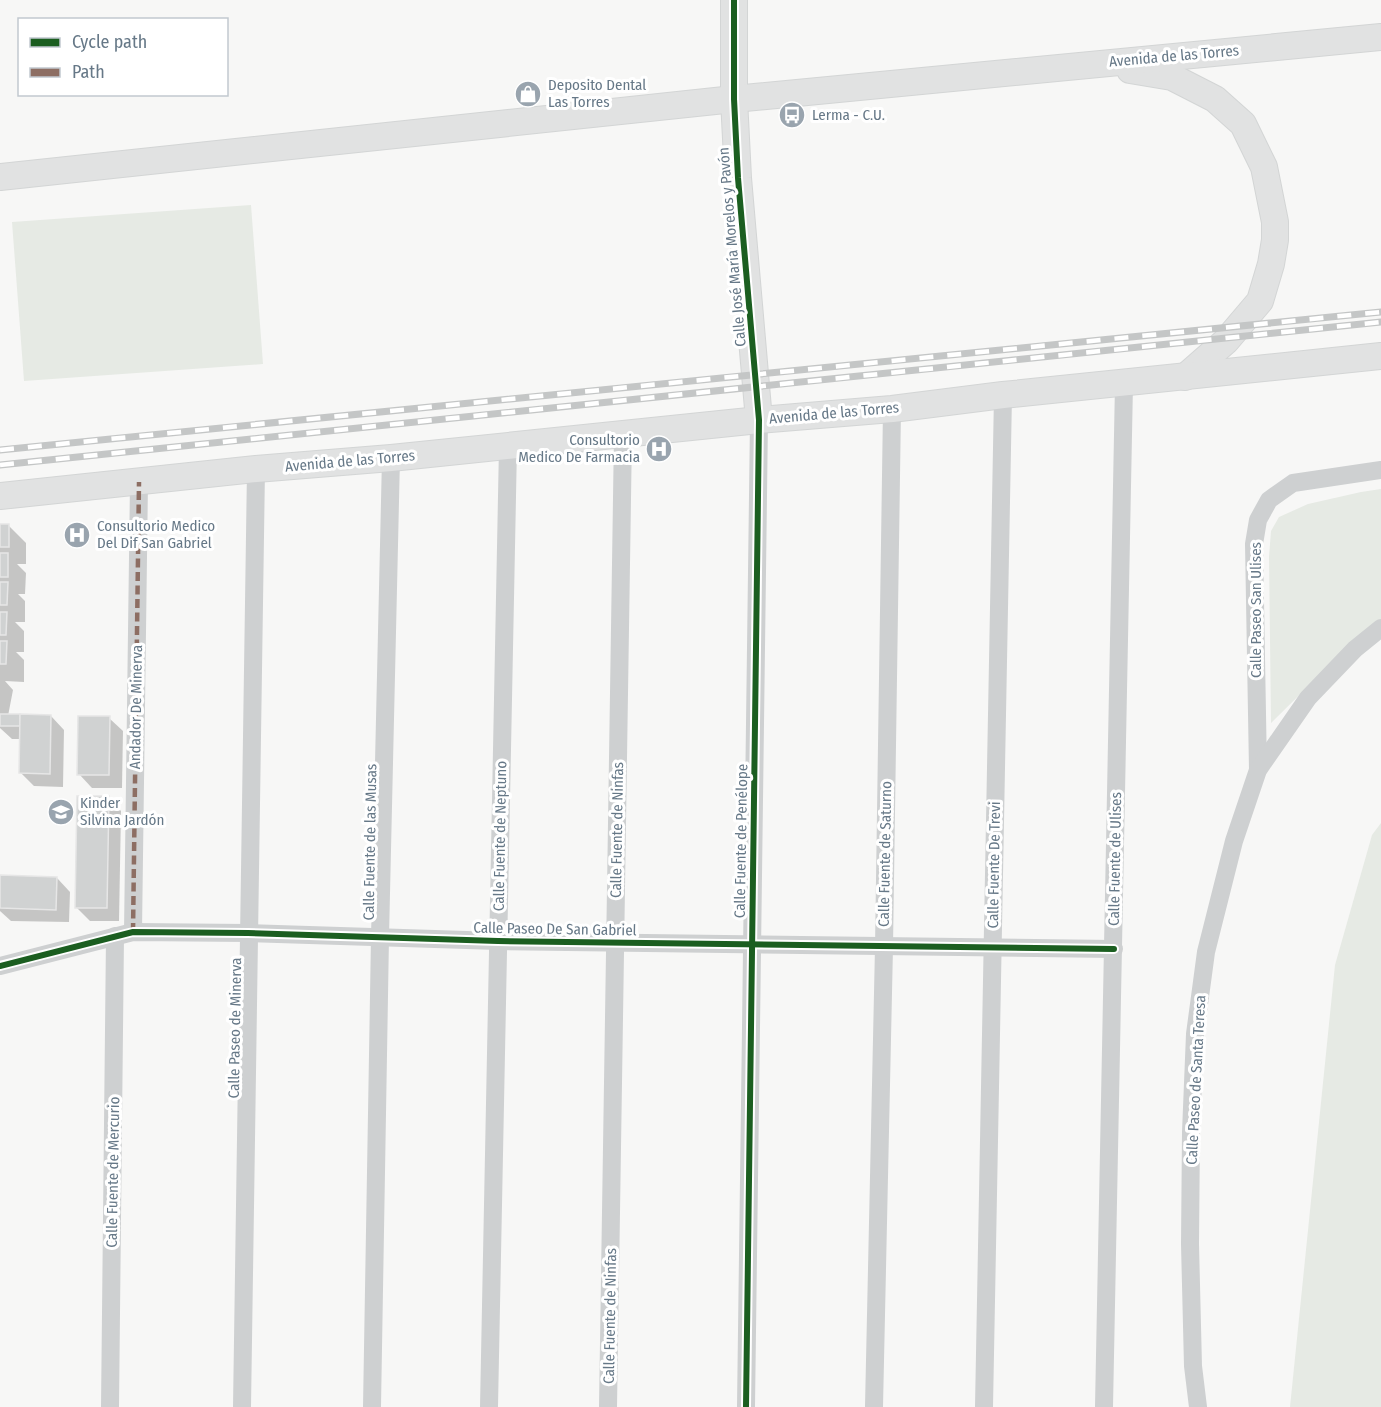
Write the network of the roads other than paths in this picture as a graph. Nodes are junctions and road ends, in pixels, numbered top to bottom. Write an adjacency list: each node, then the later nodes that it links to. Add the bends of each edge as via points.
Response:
1 (734, 0): 4 (main road, Calle José María Morelos y Pavón)
2 (1381, 37): 3 (main road, Avenida de las Torres)
3 (1094, 64): 4 (main road, Avenida de las Torres); 7 (main road, via 1172,77 1215,99 1243,124 1264,167 1275,240 1260,301 1226,341)
4 (734, 99): 5 (main road, Avenida de las Torres); 11 (main road, Calle José María Morelos y Pavón)
5 (0, 177)
6 (1381, 356): 7 (main road, Avenida de las Torres)
7 (1185, 377): 8 (main road, Avenida de las Torres)
8 (1124, 384): 9 (main road, Avenida de las Torres); 29 (street, Calle Fuente de Ulises)
9 (1003, 395): 10 (main road, Avenida de las Torres); 28 (street, Calle Fuente De Trevi)
10 (892, 408): 11 (main road, Avenida de las Torres); 27 (street, Calle Fuente de Saturno)
11 (759, 420): 12 (main road, Avenida de las Torres); 26 (street, Calle Fuente de Penélope)
12 (623, 434): 13 (main road, Avenida de las Torres); 25 (street, Calle Fuente de Ninfas)
13 (508, 446): 14 (main road, Avenida de las Torres); 24 (street, Calle Fuente de Neptuno)
14 (391, 458): 15 (main road, Avenida de las Torres); 23 (street, Calle Fuente de las Musas)
15 (255, 469): 17 (main road, Avenida de las Torres); 21 (street, Calle Paseo de Minerva)
16 (1381, 470): 20 (street, Calle Paseo San Ulises, via 1293,483 1269,500 1258,520 1254,544)
17 (139, 483): 18 (main road, Avenida de las Torres); 22 (street, Andador De Minerva)
18 (0, 496)
19 (1381, 628): 20 (street, Calle Paseo de Santa Teresa, via 1308,698)
20 (1258, 770): 40 (street, Calle Paseo de Santa Teresa, via 1234,841 1206,952 1196,1034 1190,1244)
21 (248, 933): 22 (street, Calle Paseo De San Gabriel); 23 (street, Calle Paseo De San Gabriel); 32 (street, Calle Paseo de Minerva)
22 (124, 934): 30 (street, Calle Paseo De San Gabriel); 31 (street, Calle Fuente de Mercurio)
23 (380, 937): 24 (street, Calle Paseo De San Gabriel); 33 (street, Calle Fuente de las Musas)
24 (498, 941): 25 (street, Calle Paseo De San Gabriel); 34 (street, Calle Fuente de Neptuno)
25 (615, 943): 26 (street, Calle Paseo De San Gabriel); 35 (street, Calle Fuente de Ninfas)
26 (752, 944): 27 (street, Calle Paseo De San Gabriel); 36 (street, Calle Fuente de Penélope)
27 (884, 947): 28 (street, Calle Paseo De San Gabriel); 37 (street, Calle Fuente de Saturno)
28 (992, 947): 29 (street, Calle Paseo De San Gabriel); 38 (street, Calle Fuente De Trevi)
29 (1113, 949): 39 (street, Calle Fuente de Ulises)
30 (0, 966)
31 (110, 1407)
32 (242, 1407)
33 (372, 1407)
34 (489, 1407)
35 (608, 1407)
36 (746, 1407)
37 (874, 1407)
38 (984, 1407)
39 (1104, 1407)
40 (1198, 1407)

